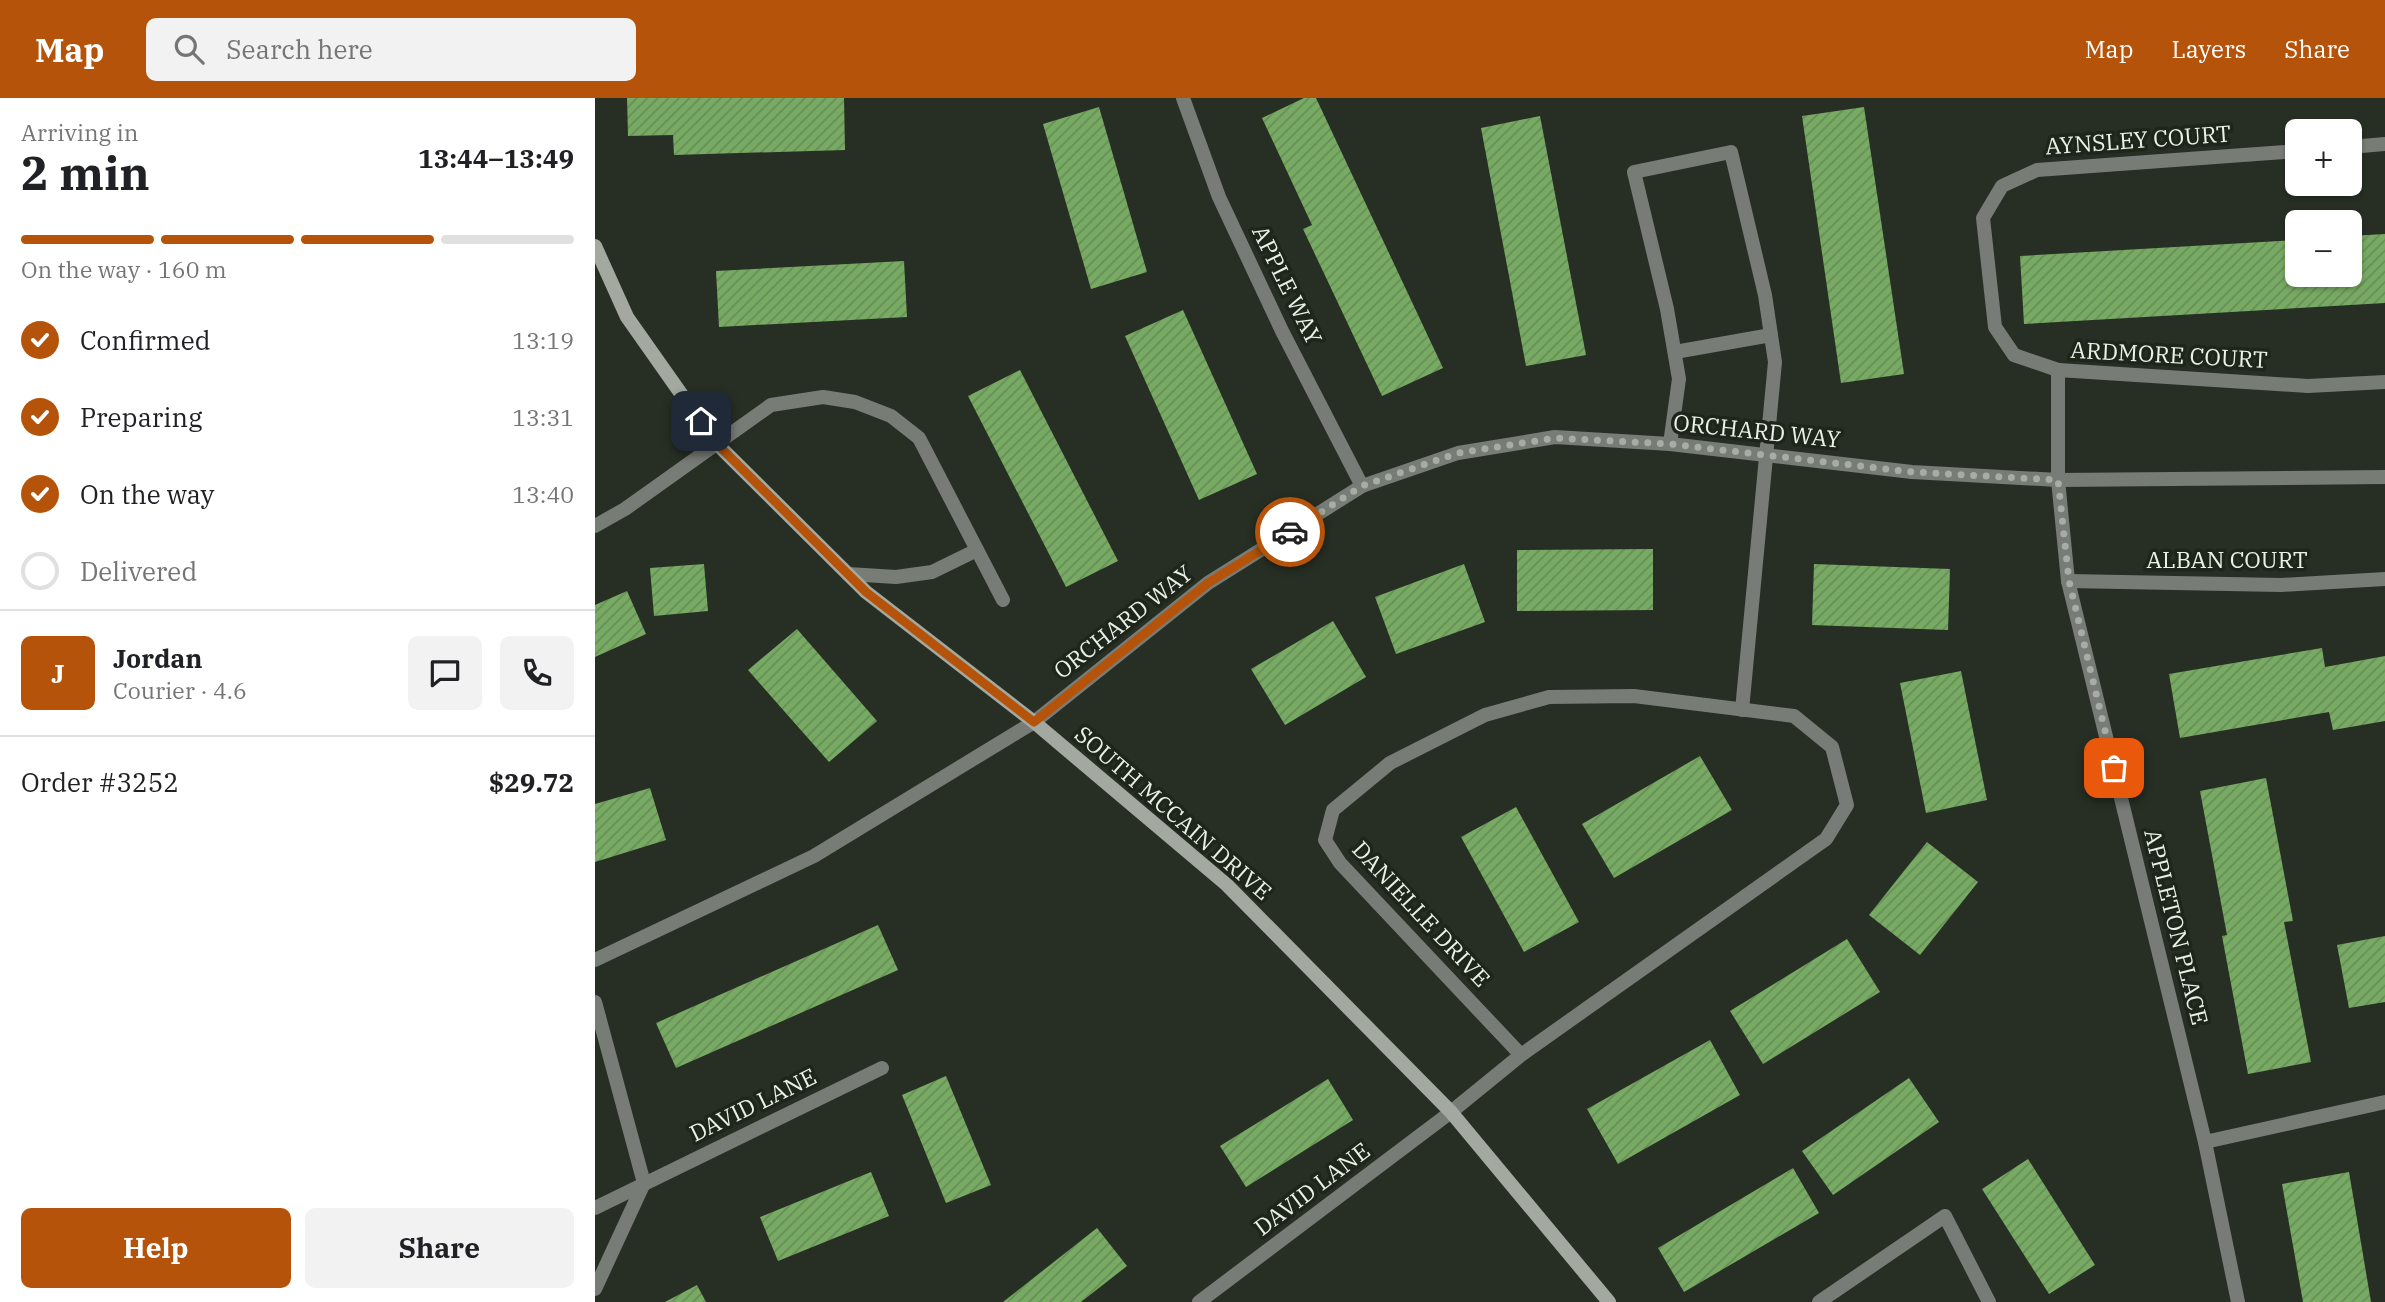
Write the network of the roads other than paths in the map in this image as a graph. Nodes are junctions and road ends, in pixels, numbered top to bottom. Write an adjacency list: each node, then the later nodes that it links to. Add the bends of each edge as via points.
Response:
1 (1183, 98): 15 (street, APPLE WAY, via 1219,197)
2 (2385, 144): 3 (street)
3 (2362, 146)
4 (2285, 152): 8 (street, AYNSLEY COURT, via 2037,170 2002,186 1983,218 1995,327 2014,355)
5 (595, 246): 10 (street, SOUTH MCCAIN DRIVE, via 627,317)
6 (1771, 335): 7 (street); 7 (street, via 1731,152 1634,172); 12 (street, via 1775,362)
7 (1675, 352): 11 (street, via 1679,379)
8 (2058, 370): 9 (street, ARDMORE COURT, via 2308,386); 14 (street, ARDMORE COURT)
9 (2385, 382)
10 (715, 442): 16 (street); 17 (street, via 771,405 823,397 855,402 891,416 919,438); 18 (street, SOUTH MCCAIN DRIVE)
11 (1670, 444): 12 (street, ORCHARD WAY); 15 (street, ORCHARD WAY, via 1555,438 1458,453)
12 (1768, 454): 14 (street, ORCHARD WAY, via 1912,472); 22 (street)
13 (2385, 477): 14 (street, ORCHARD WAY)
14 (2058, 480): 20 (street, APPLETON PLACE)
15 (1362, 486): 23 (street, ORCHARD WAY, via 1208,583)
16 (595, 526)
17 (977, 550): 18 (street, via 933,572 896,577); 21 (street)
18 (848, 574): 23 (street, SOUTH MCCAIN DRIVE)
19 (2385, 579): 20 (street, ALBAN COURT, via 2281,585)
20 (2069, 581): 30 (street, APPLETON PLACE)
21 (1003, 600)
22 (1742, 710): 26 (street, DANIELLE DRIVE, via 1794,716 1832,747 1847,805 1826,839); 26 (street, DANIELLE DRIVE, via 1634,696 1549,697 1485,715 1390,764 1333,810 1325,840 1340,863)
23 (1034, 722): 24 (street, ORCHARD WAY, via 814,856); 29 (street, SOUTH MCCAIN DRIVE, via 1227,885)
24 (595, 960)
25 (595, 1002): 31 (street)
26 (1521, 1055): 29 (street, DANIELLE DRIVE)
27 (882, 1068): 31 (street, DAVID LANE)
28 (2385, 1102): 30 (street)
29 (1451, 1112): 34 (street, DAVID LANE); 35 (street, SOUTH MCCAIN DRIVE)
30 (2205, 1142): 38 (street, APPLETON PLACE)
31 (644, 1183): 32 (street, DAVID LANE); 33 (street)
32 (595, 1208)
33 (595, 1289)
34 (1199, 1302)
35 (1609, 1302)
36 (1819, 1302): 37 (street, via 1945,1216)
37 (1989, 1302)
38 (2238, 1302)

